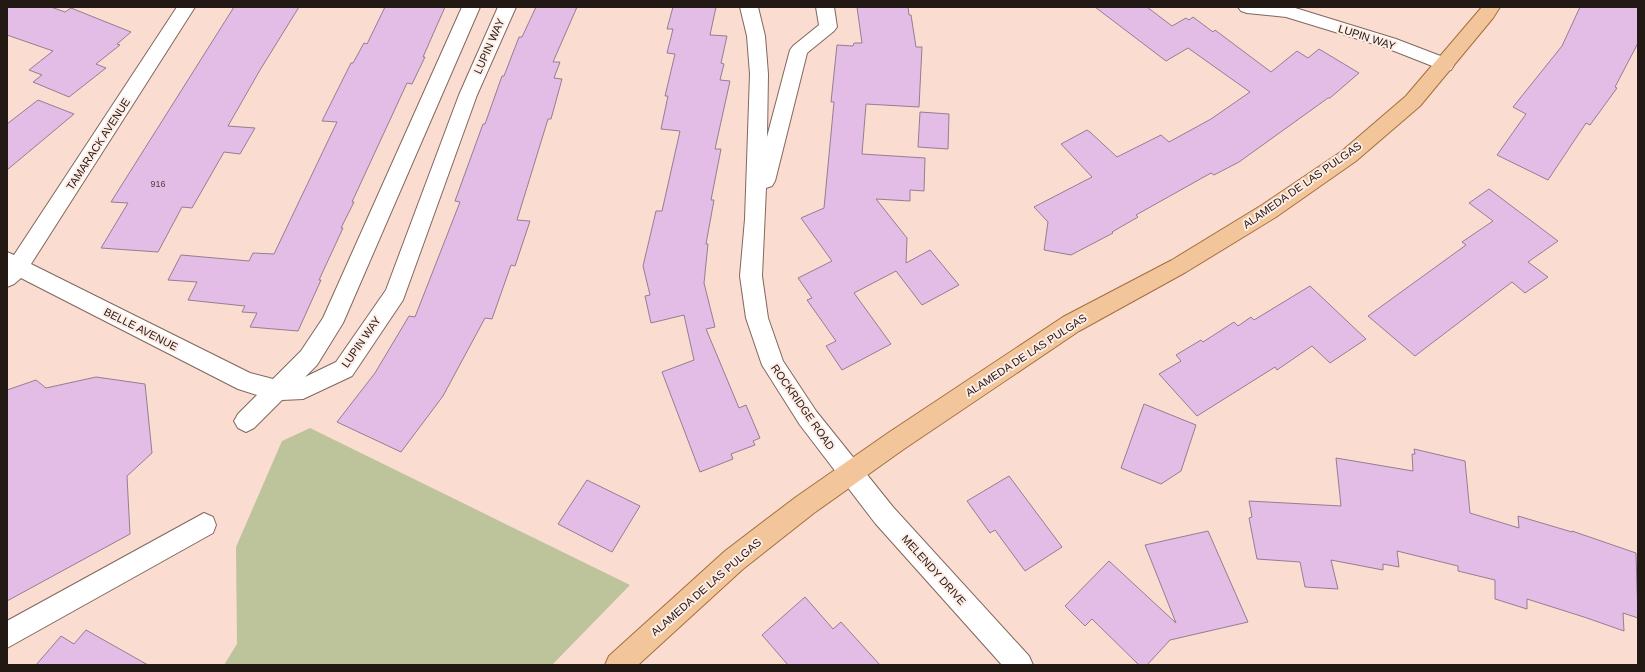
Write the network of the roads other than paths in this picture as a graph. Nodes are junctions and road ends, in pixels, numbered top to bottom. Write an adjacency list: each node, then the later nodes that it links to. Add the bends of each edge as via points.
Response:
1 (471, 7): 12 (street, via 332,323 309,358)
2 (506, 7): 12 (street, LUPIN WAY, via 468,95 395,294 344,369 303,389)
3 (749, 7): 10 (street, ROCKRIDGE ROAD, via 756,36 759,74)
4 (825, 7): 10 (street, ROCKRIDGE ROAD, via 828,27 799,50)
5 (1247, 7): 8 (street, LUPIN WAY)
6 (1491, 7): 9 (main road, ALAMEDA DE LAS PULGAS)
7 (184, 8): 11 (street, TAMARACK AVENUE)
8 (1280, 10): 9 (street, LUPIN WAY, via 1390,43)
9 (1445, 65): 14 (main road, ALAMEDA DE LAS PULGAS, via 1413,101 1349,156 1179,266 1071,324)
10 (755, 219): 14 (street, ROCKRIDGE ROAD, via 751,276 757,318 773,365 808,418)
11 (11, 269): 12 (street, BELLE AVENUE, via 246,382)
12 (278, 390): 13 (street)
13 (246, 421)
14 (850, 473): 17 (main road, ALAMEDA DE LAS PULGAS, via 734,560); 18 (street, MELENDY DRIVE, via 890,522)
15 (204, 525): 16 (street)
16 (7, 635)
17 (618, 665)
18 (1020, 665)

